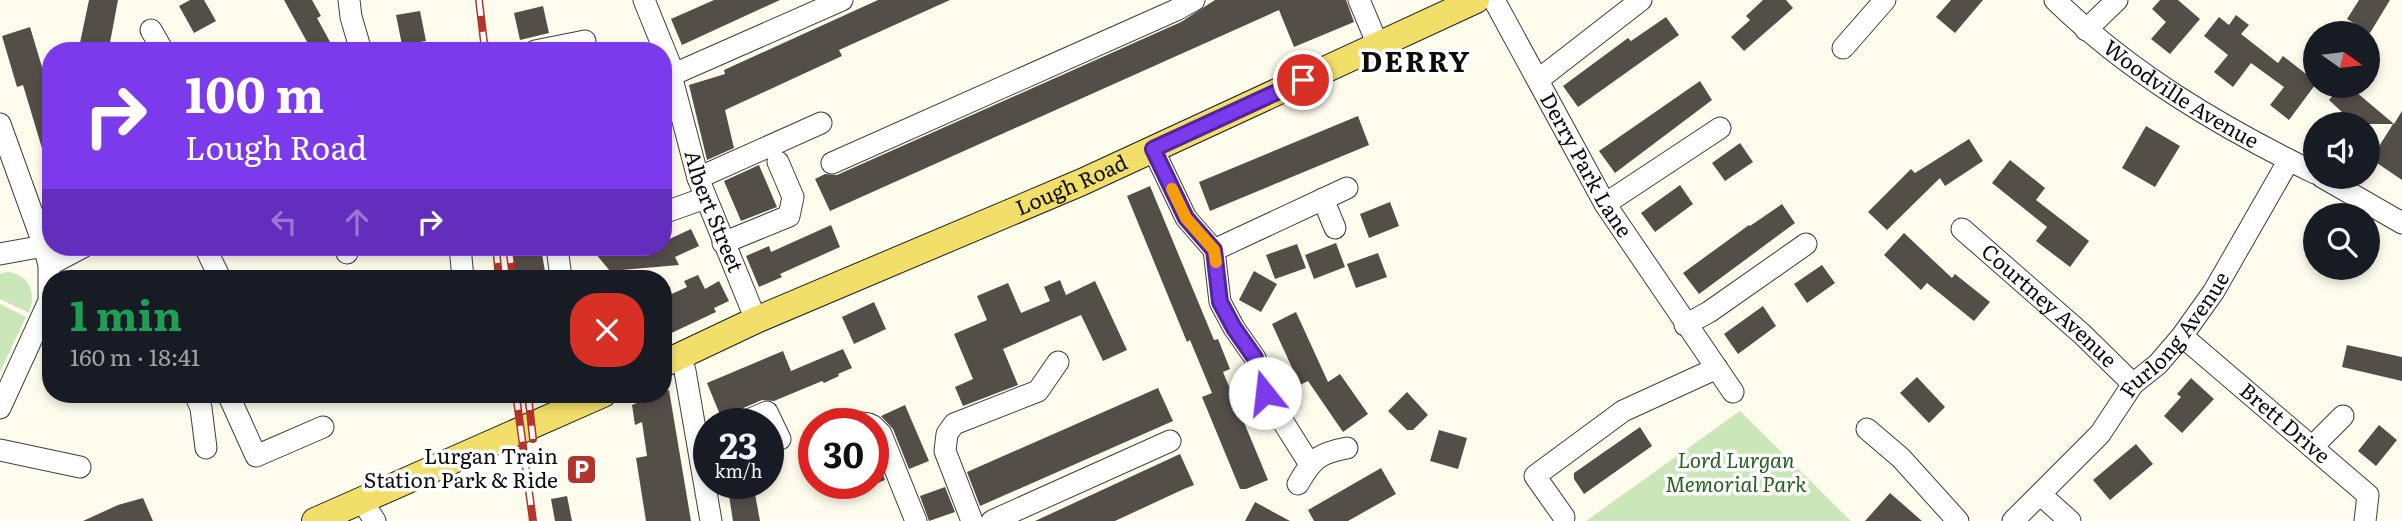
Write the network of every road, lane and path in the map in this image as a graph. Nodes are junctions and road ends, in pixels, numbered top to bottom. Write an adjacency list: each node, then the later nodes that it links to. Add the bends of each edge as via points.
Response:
1 (349, 0): 16 (street)
2 (644, 0): 18 (street, Albert Street)
3 (842, 0): 22 (street)
4 (1194, 0): 30 (street)
5 (1359, 0): 19 (street)
6 (1476, 0): 19 (main road, Lough Road)
7 (1494, 0): 23 (street, Derry Park Lane)
8 (1885, 0): 20 (street)
9 (2055, 0): 13 (street, Woodville Avenue)
10 (2117, 0): 13 (street)
11 (1641, 1): 23 (street)
12 (151, 30): 15 (street)
13 (2086, 30): 28 (street, Woodville Avenue, via 2220,125)
14 (585, 41): 17 (street)
15 (158, 42)
16 (358, 42)
17 (580, 42)
18 (661, 42)
19 (1378, 45): 27 (main road, Lough Road)
20 (1843, 48)
21 (672, 69): 22 (street, Albert Street)
22 (674, 74): 32 (street, Albert Street)
23 (1538, 80): 36 (street, Derry Park Lane)
24 (821, 123): 32 (street)
25 (0, 124): 42 (street)
26 (1720, 128): 36 (street)
27 (1153, 149): 44 (street, via 1186,218); 48 (main road, Lough Road)
28 (2289, 160): 31 (street, Woodville Avenue); 50 (street, Furlong Avenue, via 2214,291)
29 (778, 162): 41 (street, via 793,197 789,216)
30 (832, 163)
31 (2303, 167)
32 (702, 188): 37 (street); 41 (street, Albert Street)
33 (1346, 188): 35 (street)
34 (2343, 189): 38 (street)
35 (1323, 199): 39 (street); 44 (street)
36 (1605, 204): 49 (street, Derry Park Lane)
37 (672, 207)
38 (2402, 223)
39 (1335, 228)
40 (1962, 229): 54 (street, Courtney Avenue)
41 (723, 243): 48 (street, Albert Street)
42 (42, 244)
43 (1806, 244): 49 (street)
44 (1214, 250): 70 (street, via 1220,302 1255,358 1265,393)
45 (0, 254): 46 (street)
46 (42, 255)
47 (42, 317): 59 (street)
48 (756, 320): 51 (main road, Lough Road)
49 (1685, 325): 53 (street, Derry Park Lane)
50 (2182, 336): 54 (street, Furlong Avenue); 65 (street, Brett Drive)
51 (672, 359): 60 (street)
52 (1058, 362): 80 (street, via 1038,391 954,424 947,434 946,451)
53 (1717, 368): 55 (street, Derry Park Lane); 76 (street, via 1623,411 1535,476)
54 (2133, 384): 73 (street, Furlong Avenue, via 2100,434)
55 (1733, 392)
56 (199, 403): 66 (street)
57 (232, 403): 62 (street, via 257,456)
58 (578, 403): 75 (main road, via 398,490)
59 (0, 408)
60 (693, 413)
61 (2343, 416): 65 (street)
62 (323, 428)
63 (1867, 429): 82 (street, via 1901,458)
64 (1170, 441): 81 (street)
65 (2312, 447): 85 (street, Brett Drive, via 2368,495)
66 (206, 448)
67 (1348, 448): 70 (street, via 1329,451)
68 (0, 450): 71 (street)
69 (889, 454): 79 (street)
70 (1309, 463): 72 (street)
71 (80, 467)
72 (1297, 484)
73 (2041, 495): 83 (street, Furlong Avenue); 84 (street)
74 (708, 499): 78 (street)
75 (368, 511): 77 (main road)
76 (1564, 517)
77 (322, 519)
78 (710, 521)
79 (916, 521)
80 (972, 521)
81 (992, 521)
82 (1958, 521)
83 (2014, 521)
84 (2070, 521)
85 (2365, 521)

